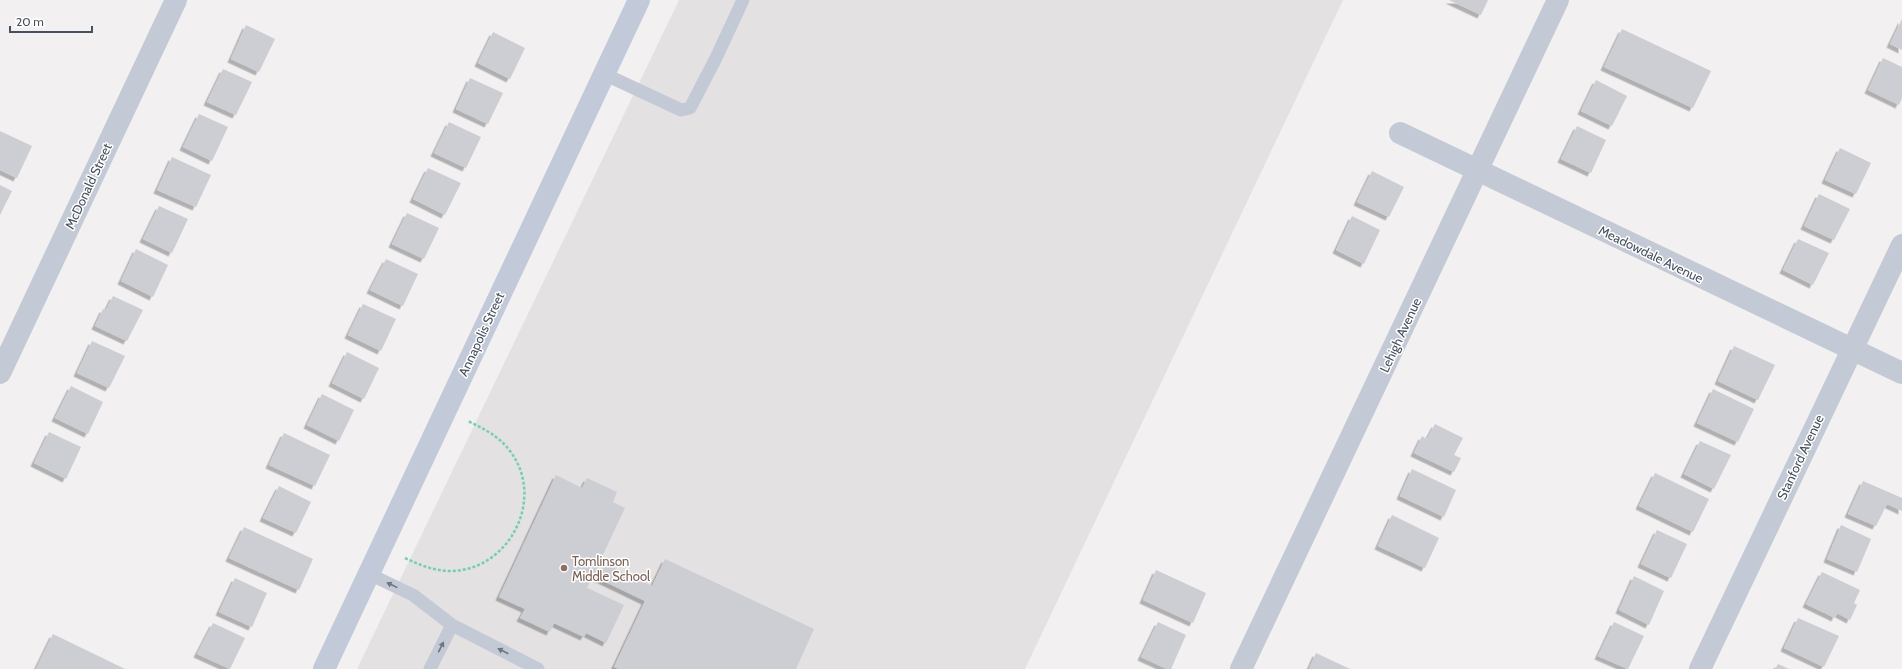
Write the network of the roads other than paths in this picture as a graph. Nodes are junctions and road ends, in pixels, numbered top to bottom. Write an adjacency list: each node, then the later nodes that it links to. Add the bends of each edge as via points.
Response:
1 (176, 0): 10 (street, McDonald Street)
2 (639, 0): 5 (street, Annapolis Street)
3 (743, 0): 5 (lane, via 690,108 681,110)
4 (1558, 0): 7 (street, Lehigh Avenue)
5 (604, 74): 12 (street, Annapolis Street)
6 (1400, 133): 7 (street, Meadowdale Avenue)
7 (1478, 171): 9 (street, Meadowdale Avenue); 17 (street, Lehigh Avenue)
8 (1902, 245): 9 (street, Stanford Avenue)
9 (1852, 349): 11 (street, Meadowdale Avenue); 18 (street, Stanford Avenue)
10 (0, 373)
11 (1902, 374)
12 (369, 574): 13 (lane, one-way to 12, via 413,595); 14 (street, Annapolis Street)
13 (452, 625): 15 (lane, one-way to 13); 16 (lane, one-way to 13)
14 (324, 669)
15 (430, 669)
16 (538, 669)
17 (1241, 669)
18 (1700, 669)

